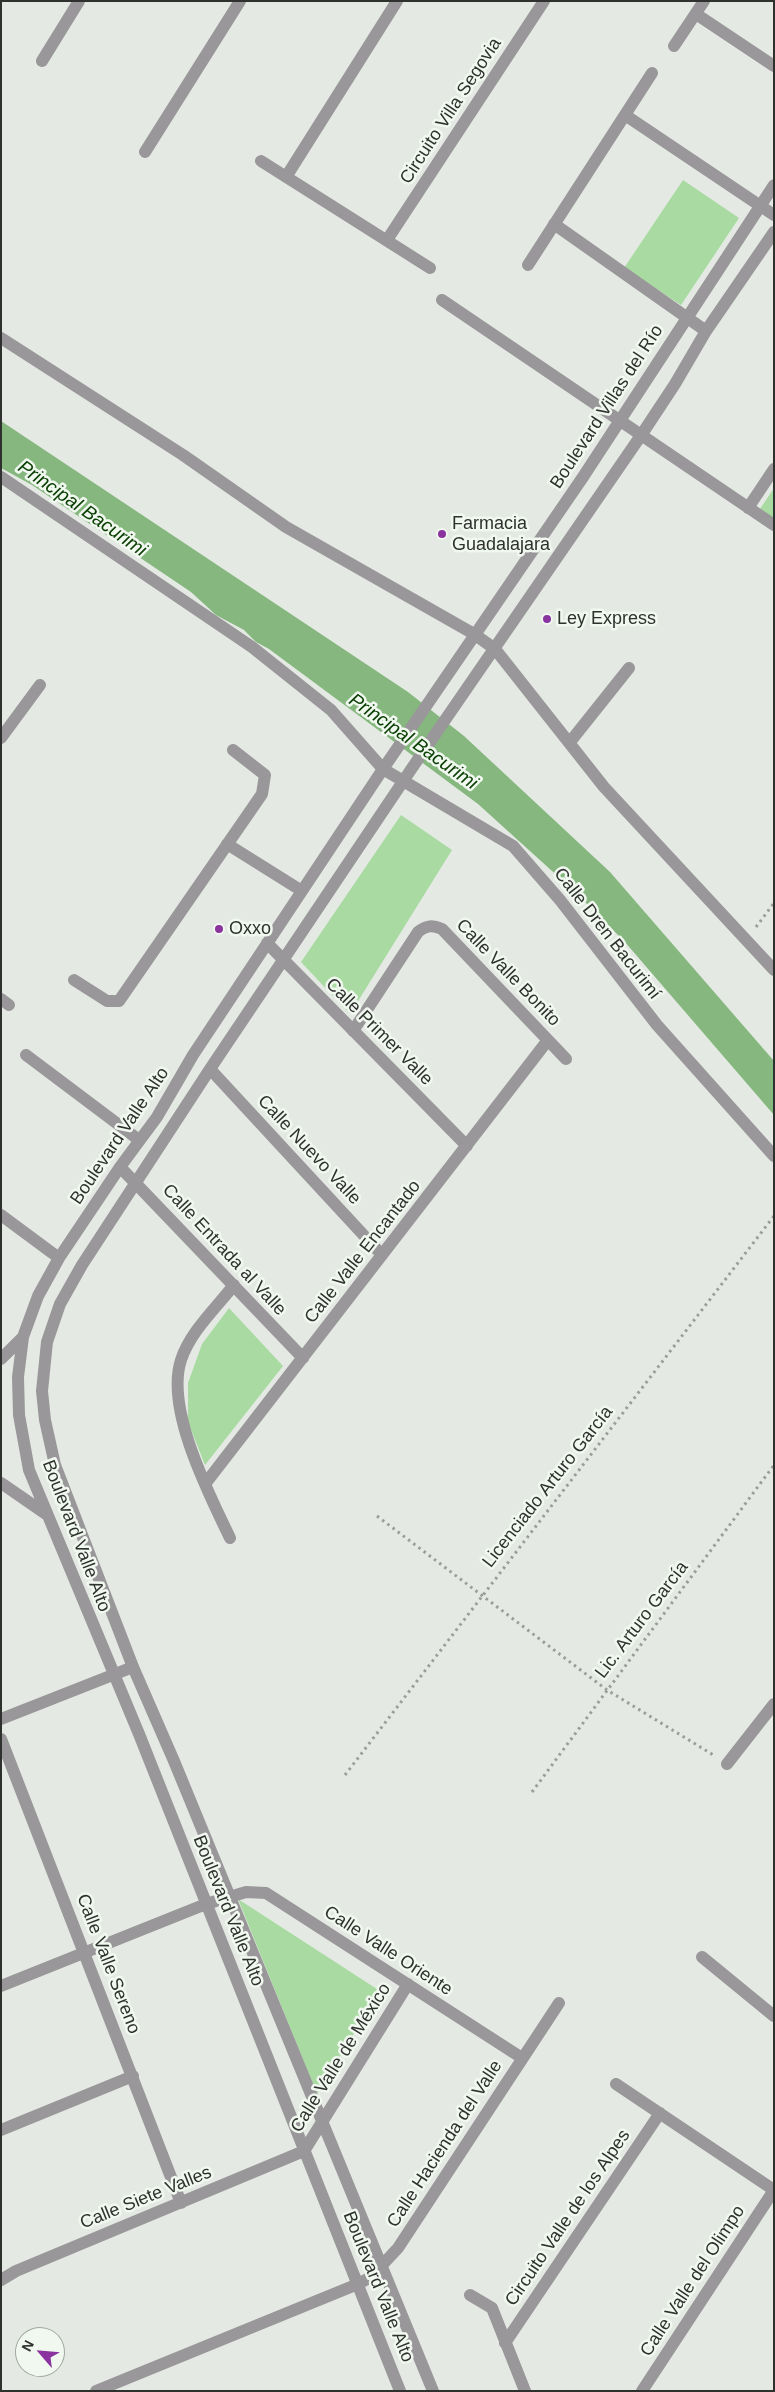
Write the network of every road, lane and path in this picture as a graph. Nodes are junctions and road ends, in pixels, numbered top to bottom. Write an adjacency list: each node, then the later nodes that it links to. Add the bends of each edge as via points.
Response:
1 (79, 1): 8 (street)
2 (240, 1): 12 (street)
3 (398, 1): 14 (street)
4 (544, 1): 20 (street, Circuito Villa Segovia)
5 (704, 1): 6 (street)
6 (696, 14): 7 (street); 9 (street)
7 (674, 46)
8 (42, 61)
9 (774, 66)
10 (652, 73): 11 (street)
11 (625, 115): 16 (street); 18 (street)
12 (145, 152)
13 (261, 161): 14 (street)
14 (286, 177): 20 (street)
15 (774, 185): 16 (street, Boulevard Villas del Río)
16 (760, 206): 17 (street); 24 (street, Boulevard Villas del Río)
17 (774, 215)
18 (554, 224): 21 (street); 24 (street)
19 (774, 232): 25 (street)
20 (388, 240): 22 (street)
21 (528, 265)
22 (430, 268)
23 (442, 300): 27 (street)
24 (686, 316): 25 (street); 27 (street, Boulevard Villas del Río)
25 (706, 331): 28 (street)
26 (1, 338): 33 (street, via 286,527)
27 (620, 421): 28 (street); 33 (street, Boulevard Villas del Río)
28 (642, 434): 31 (street); 34 (street, Boulevard Valle Alto)
29 (774, 469): 31 (street)
30 (1, 477): 41 (street, Calle Dren Bacurimí, via 252,647 331,710)
31 (748, 508): 32 (street)
32 (774, 525)
33 (474, 634): 34 (street); 36 (street, Boulevard Villas del Río)
34 (495, 649): 39 (street); 42 (street, Boulevard Valle Alto)
35 (629, 668): 39 (street)
36 (450, 672): 41 (street, Boulevard Valle Alto)
37 (40, 685): 38 (street)
38 (1, 738)
39 (570, 742): 46 (street, via 604,787)
40 (233, 750): 43 (street, via 266,775 262,794)
41 (383, 768): 42 (street, Calle Dren Bacurimí); 44 (street, Boulevard Valle Alto)
42 (404, 781): 48 (street, Boulevard Valle Alto); 58 (street, Calle Dren Bacurimí, via 513,846 560,900 657,1025)
43 (227, 844): 44 (street); 50 (street, via 119,1001 107,1001)
44 (302, 891): 47 (street, Boulevard Valle Alto)
45 (774, 903): 46 (path)
46 (747, 940): 49 (street)
47 (267, 943): 48 (street, Calle Primer Valle); 56 (street, Boulevard Valle Alto, via 193,1055 157,1117)
48 (284, 961): 51 (street, Calle Primer Valle); 55 (street, Boulevard Valle Alto)
49 (774, 970)
50 (74, 980)
51 (353, 1031): 52 (street, Calle Valle Bonito, via 418,932 433,925 442,929); 57 (street, Calle Primer Valle)
52 (548, 1040): 54 (street, Calle Valle Bonito); 57 (street, Calle Valle Encantado)
53 (26, 1055): 56 (street)
54 (566, 1059)
55 (210, 1069): 60 (street, Boulevard Valle Alto); 63 (street, Calle Nuevo Valle)
56 (139, 1140): 59 (street, Boulevard Valle Alto)
57 (467, 1146): 63 (street, Calle Valle Encantado)
58 (774, 1156)
59 (120, 1167): 60 (street, Calle Entrada al Valle); 64 (street, Boulevard Valle Alto)
60 (137, 1183): 65 (street, Calle Entrada al Valle); 76 (street, Boulevard Valle Alto, via 60,1304 47,1342 42,1391 55,1465)
61 (1, 1215): 64 (street)
62 (774, 1216): 75 (path, Licenciado Arturo García)
63 (382, 1255): 67 (street, Calle Valle Encantado)
64 (59, 1258): 66 (street, Boulevard Valle Alto, via 38,1296)
65 (234, 1285): 67 (street, Calle Entrada al Valle); 71 (street, via 193,1336 181,1360 178,1386 183,1422)
66 (23, 1337): 68 (street); 72 (street, Boulevard Valle Alto, via 18,1377 19,1415 29,1470)
67 (303, 1358): 71 (street, Calle Valle Encantado)
68 (1, 1359)
69 (774, 1465): 78 (path, Lic. Arturo García)
70 (1, 1483): 72 (street)
71 (205, 1484): 74 (street)
72 (46, 1514): 77 (street, Boulevard Valle Alto)
73 (377, 1516): 75 (path)
74 (230, 1538)
75 (482, 1596): 78 (path); 83 (path, Licenciado Arturo García)
76 (134, 1667): 77 (street); 85 (street, Boulevard Valle Alto)
77 (113, 1676): 80 (street); 86 (street, Boulevard Valle Alto)
78 (607, 1690): 82 (path); 84 (path, Lic. Arturo García)
79 (774, 1704): 82 (street)
80 (1, 1719)
81 (1, 1739): 87 (street, Calle Valle Sereno)
82 (727, 1764)
83 (345, 1775)
84 (532, 1792)
85 (230, 1896): 86 (street, Calle Valle Oriente); 89 (street, Calle Valle Oriente, via 246,1892 266,1893); 97 (street, Boulevard Valle Alto)
86 (206, 1904): 87 (street, Calle Valle Oriente); 99 (street, Boulevard Valle Alto)
87 (85, 1953): 90 (street, Calle Valle Oriente); 94 (street, Calle Valle Sereno)
88 (702, 1957): 92 (street)
89 (408, 1984): 93 (street, Calle Valle Oriente); 97 (street, Calle Valle de México)
90 (1, 1986)
91 (559, 2004): 93 (street, Calle Hacienda del Valle)
92 (774, 2016)
93 (522, 2058): 102 (street, Calle Hacienda del Valle, via 398,2248)
94 (133, 2076): 98 (street); 101 (street, Calle Valle Sereno)
95 (616, 2084): 96 (street)
96 (660, 2113): 100 (street); 106 (street, Circuito Valle de los Alpes)
97 (322, 2120): 99 (street, Calle Valle de México); 102 (street, Boulevard Valle Alto)
98 (1, 2130)
99 (304, 2151): 101 (street, Calle Siete Valles); 104 (street, Boulevard Valle Alto)
100 (774, 2190): 111 (street, Calle Valle del Olimpo)
101 (181, 2203): 103 (street, Calle Siete Valles)
102 (382, 2266): 104 (street, Calle Hacienda del Valle); 107 (street, Boulevard Valle Alto)
103 (1, 2280)
104 (358, 2284): 108 (street, Calle Hacienda del Valle); 109 (street, Boulevard Valle Alto)
105 (470, 2295): 106 (street, Circuito Valle de los Alpes, via 492,2308)
106 (505, 2343): 110 (street, Circuito Valle de los Alpes)
107 (432, 2390)
108 (96, 2391)
109 (400, 2391)
110 (525, 2391)
111 (642, 2391)

